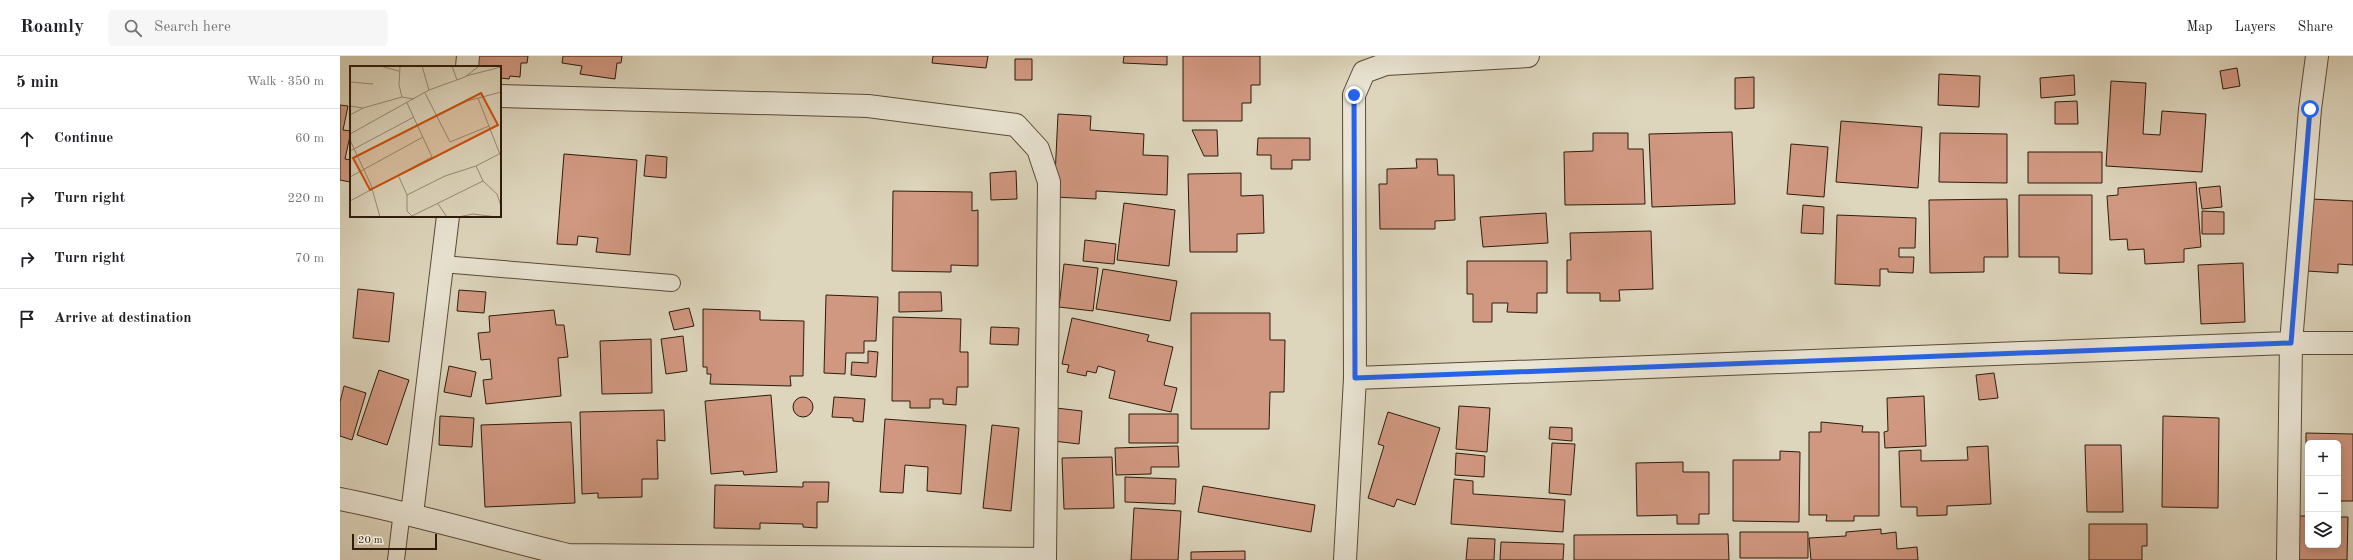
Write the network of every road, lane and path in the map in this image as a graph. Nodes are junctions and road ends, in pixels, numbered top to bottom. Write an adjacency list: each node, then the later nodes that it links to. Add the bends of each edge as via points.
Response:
1 (468, 56): 4 (street)
2 (1528, 56): 11 (street, via 1386,64 1364,72 1354,95)
3 (2317, 56): 9 (street, via 2310,109)
4 (466, 66)
5 (501, 96): 15 (street, via 868,106 1016,125 1038,149 1048,182)
6 (448, 217): 7 (street)
7 (442, 264): 8 (lane); 13 (street)
8 (672, 283)
9 (2291, 343): 10 (street); 11 (street); 17 (street)
10 (2353, 343)
11 (1355, 378): 16 (street)
12 (340, 499): 13 (street)
13 (407, 513): 14 (lane); 15 (street, via 568,555)
14 (396, 560)
15 (1045, 560)
16 (1345, 560)
17 (2288, 560)

